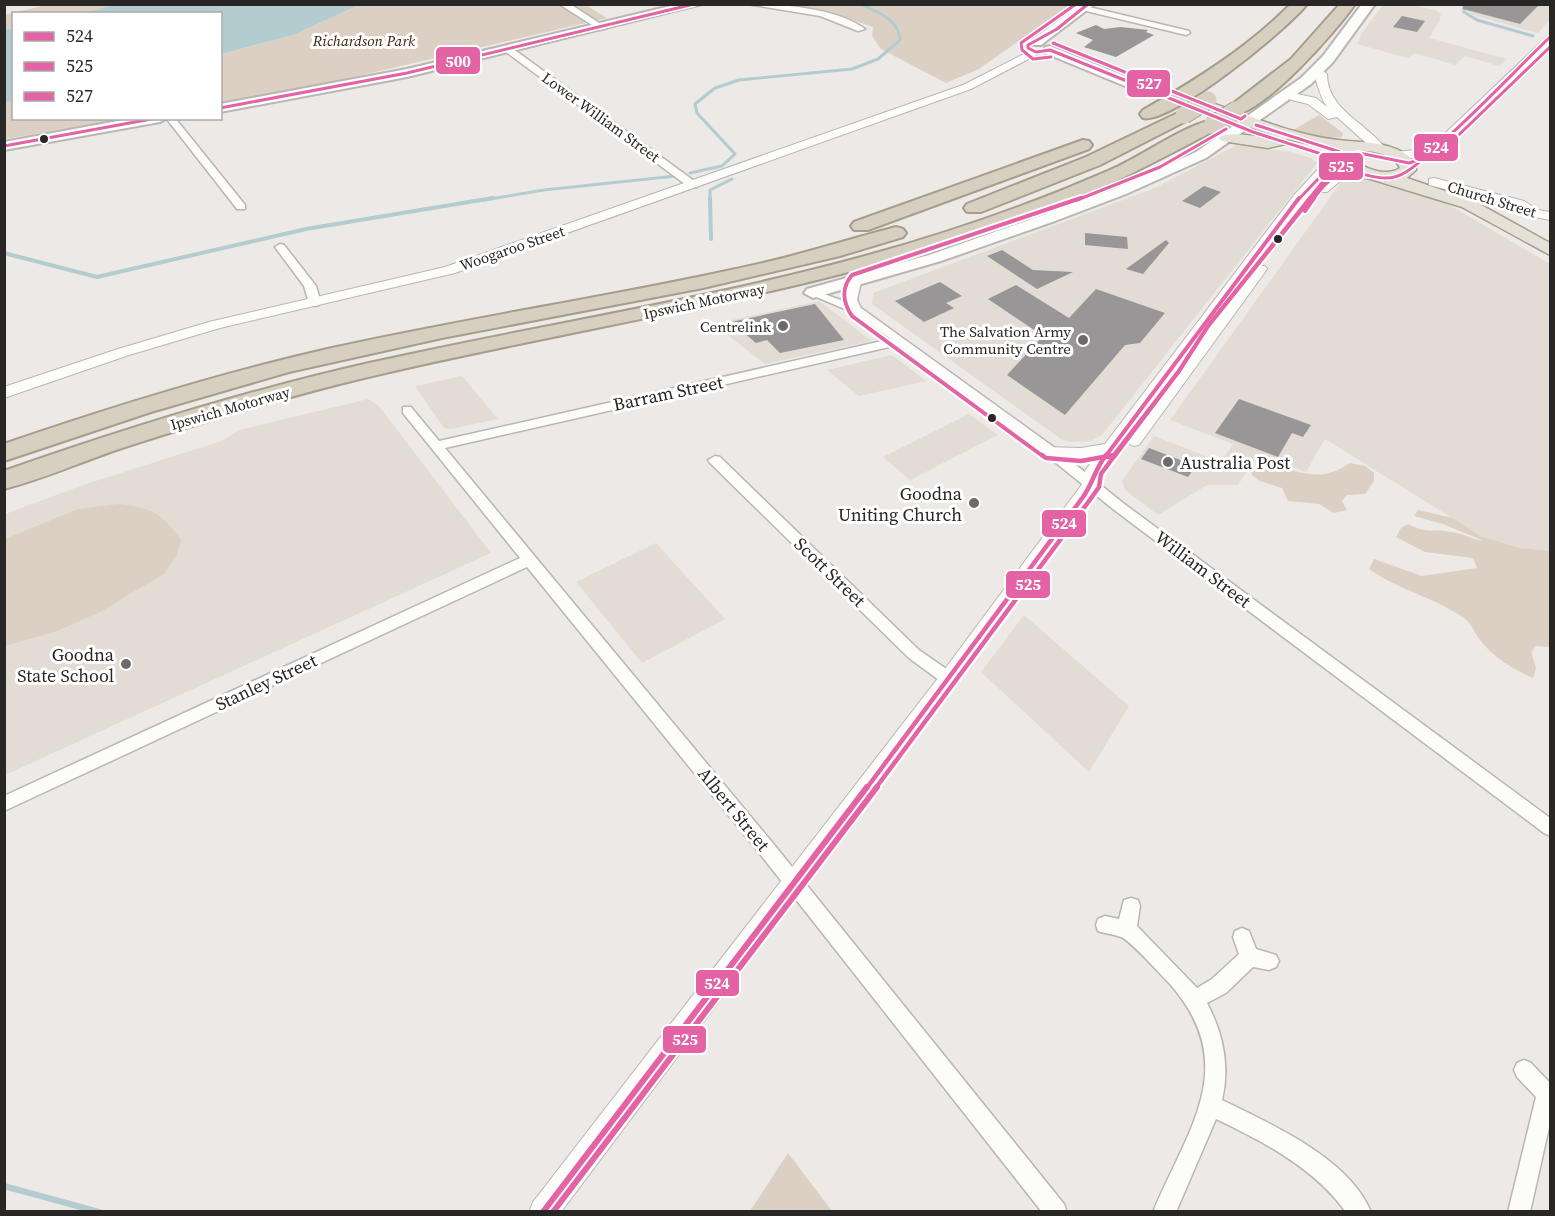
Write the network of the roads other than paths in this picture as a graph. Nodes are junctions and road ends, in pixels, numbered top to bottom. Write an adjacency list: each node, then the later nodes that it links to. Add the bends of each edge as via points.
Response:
1 (563, 4): 8 (street)
2 (696, 4): 8 (main road)
3 (751, 4): 9 (street, via 822,14)
4 (1348, 4): 23 (highway, Ipswich Motorway, via 1306,55 1269,87)
5 (1369, 4): 16 (main road)
6 (1087, 6): 10 (street); 13 (main road)
7 (1307, 8): 11 (highway); 18 (highway)
8 (603, 28): 14 (main road)
9 (861, 29)
10 (1186, 33)
11 (1291, 36)
12 (1551, 37): 26 (street)
13 (1040, 47): 18 (main road); 35 (street, Woogaroo Street, via 976,83)
14 (509, 50): 20 (main road, via 373,81); 35 (street, Lower William Street)
15 (1260, 63): 19 (highway)
16 (1317, 70): 17 (main road); 29 (street, via 1321,74 1320,87 1328,100)
17 (1287, 96): 23 (main road); 28 (street, via 1312,101 1346,126 1355,134)
18 (1174, 99): 19 (main road); 23 (main road); 44 (highway, via 1114,132 1034,164 834,234 663,281)
19 (1204, 102): 23 (main road); 37 (highway, bridge, via 1071,171)
20 (222, 108)
21 (149, 120): 27 (main road)
22 (172, 120): 36 (street)
23 (1242, 120): 24 (main road); 25 (main road); 28 (main road, via 1309,141); 56 (highway, Ipswich Motorway, bridge, via 1212,125 1126,170 1034,208 873,260 730,296 414,360 275,394 136,435)
24 (1227, 138): 25 (main road); 43 (main road, via 1191,160 1081,206)
25 (1280, 141): 31 (main road)
26 (1442, 143): 30 (street, via 1420,154); 32 (street, via 1433,155)
27 (4, 146)
28 (1350, 146): 29 (main road); 31 (main road, via 1338,152)
29 (1380, 149): 30 (main road)
30 (1396, 155): 32 (main road)
31 (1336, 158): 33 (main road); 52 (street, via 1224,294)
32 (1408, 168): 33 (main road, via 1403,174); 34 (main road)
33 (1380, 175): 40 (main road, via 1468,204); 57 (street, via 1350,172 1330,178 1104,479)
34 (1434, 182): 38 (street, Church Street); 40 (main road, via 1471,197)
35 (693, 185): 46 (street, Woogaroo Street, via 450,270 377,291)
36 (241, 207)
37 (951, 215)
38 (1551, 216)
39 (932, 222): 44 (highway, Ipswich Motorway, via 765,267)
40 (1524, 234): 42 (main road)
41 (280, 247): 46 (street, via 310,286)
42 (1551, 250)
43 (855, 282): 45 (main road); 47 (street, via 850,300)
44 (648, 292): 54 (highway, Ipswich Motorway, via 326,356 163,400)
45 (813, 293): 47 (street, William Street); 58 (highway, via 702,320 439,369 295,402 118,453)
46 (315, 303): 49 (street, Woogaroo Street, via 211,327)
47 (856, 310): 48 (street, William Street)
48 (900, 341): 51 (street, Barram Street); 53 (street, William Street)
49 (4, 393)
50 (407, 410): 51 (street, Albert Street)
51 (436, 447): 59 (street, Albert Street)
52 (1110, 449): 53 (street, via 1081,454); 57 (street, via 1094,471)
53 (1050, 451): 57 (street, William Street)
54 (4, 453)
55 (716, 460): 60 (street, Scott Street, via 914,654)
56 (4, 481)
57 (1092, 484): 60 (street); 62 (street, William Street)
58 (4, 492)
59 (528, 560): 61 (street, Stanley Street); 63 (street, Albert Street)
60 (949, 679): 63 (street)
61 (4, 804)
62 (1551, 828)
63 (794, 883): 74 (street); 75 (street, Albert Street)
64 (1131, 906): 66 (street)
65 (1105, 925): 66 (street)
66 (1127, 929): 70 (street)
67 (1242, 937): 68 (street)
68 (1250, 957): 69 (street); 70 (street, via 1219,986)
69 (1269, 961)
70 (1194, 1000): 73 (street, via 1207,1029 1215,1064)
71 (1524, 1070): 72 (street)
72 (1549, 1094): 78 (street)
73 (1210, 1105): 76 (street); 77 (street, via 1307,1159 1334,1179)
74 (543, 1212)
75 (1056, 1212)
76 (1164, 1212)
77 (1360, 1212)
78 (1519, 1212)

